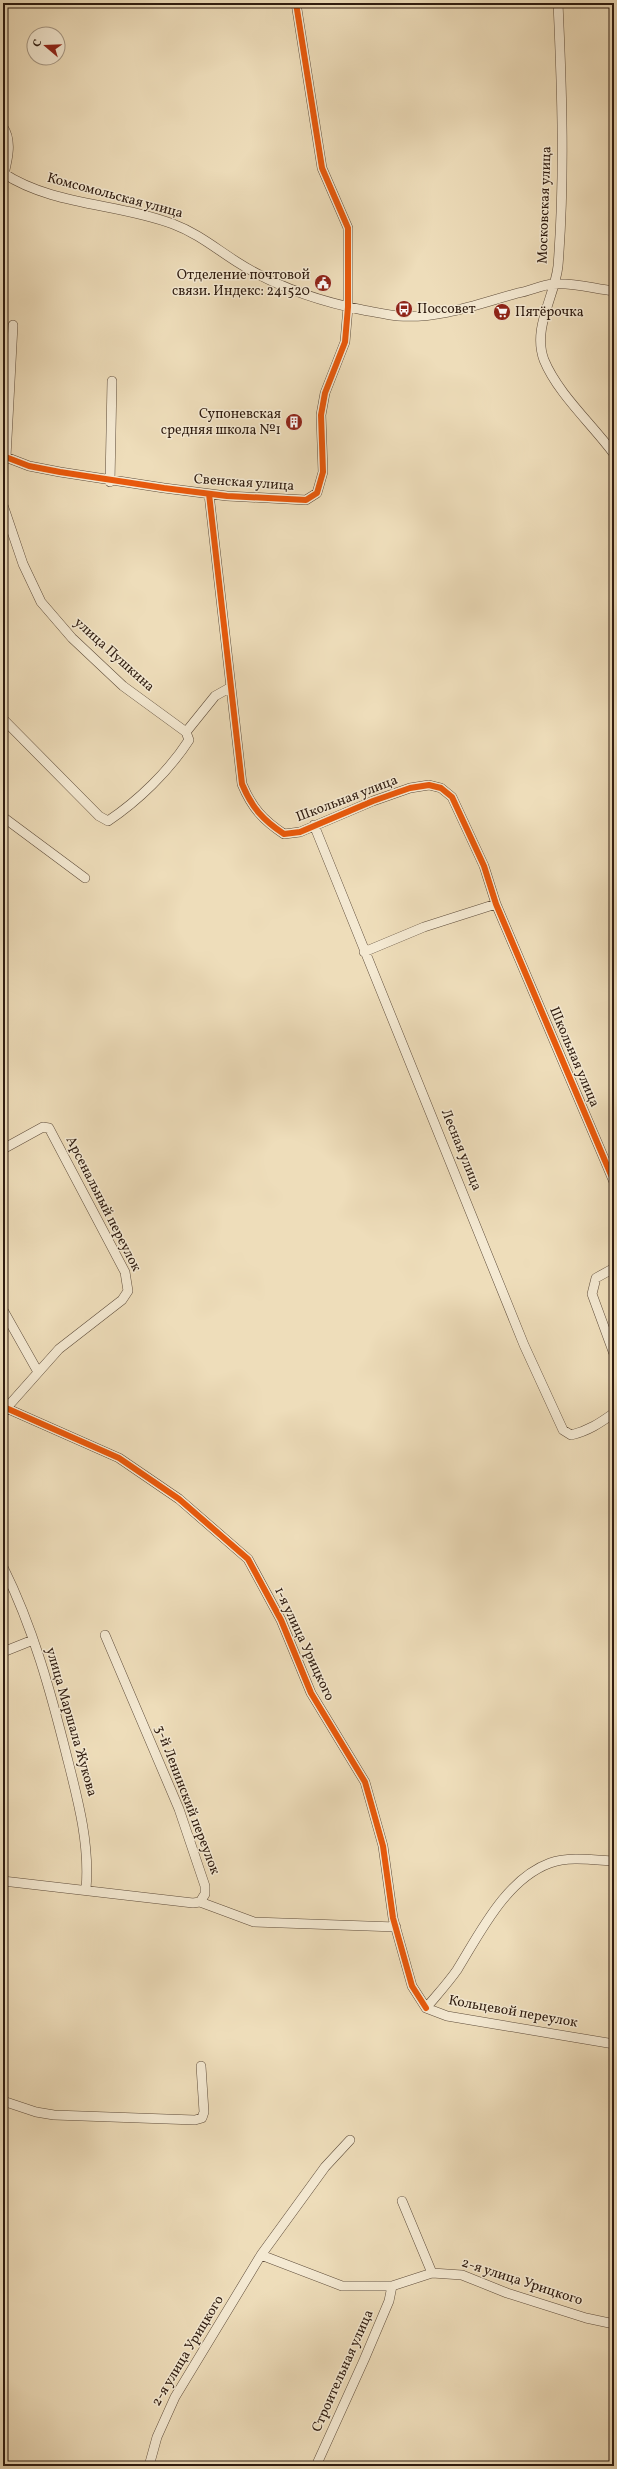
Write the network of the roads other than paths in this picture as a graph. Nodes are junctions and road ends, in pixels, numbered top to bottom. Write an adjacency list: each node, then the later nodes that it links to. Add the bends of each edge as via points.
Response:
1 (296, 3): 7 (street, via 322,168 348,228)
2 (558, 3): 5 (street, Московская улица, via 562,90 561,222 557,270)
3 (3, 127): 4 (street, Комсомольская улица, via 9,153)
4 (3, 173): 7 (street, Комсомольская улица, via 13,180 48,193 172,223 202,236 237,262 278,284 307,296)
5 (553, 284): 6 (street); 7 (street, Комсомольская улица, via 490,300 460,311 424,316 397,316); 10 (street, Московская улица, via 545,310 542,336 544,359 559,387)
6 (614, 292)
7 (348, 307): 13 (street, Свенская улица, via 345,342 324,393 321,415 323,472 317,493 306,500)
8 (12, 325): 11 (street)
9 (112, 381): 12 (street)
10 (614, 454)
11 (4, 457): 12 (street, Свенская улица, via 29,466)
12 (110, 482): 13 (street, Свенская улица)
13 (209, 494): 15 (street, Школьная улица)
14 (3, 505): 17 (street, улица Пушкина, via 23,564 41,602 72,638 124,686)
15 (232, 687): 17 (street, via 214,696); 19 (street, Школьная улица, via 242,784 251,805 269,824 284,834 300,832)
16 (3, 719): 17 (street, via 98,816 108,821 143,792 179,755 189,740)
17 (186, 732)
18 (3, 817): 20 (street)
19 (314, 825): 21 (street, Школьная улица, via 410,788 429,785 441,788 452,797 484,866); 22 (street, Лесная улица)
20 (85, 878)
21 (496, 904): 22 (street, via 424,927); 24 (street, Школьная улица)
22 (364, 952): 30 (street, Лесная улица, via 391,1013 524,1345 563,1430 571,1435 581,1433)
23 (3, 1149): 28 (street, Арсенальный переулок, via 43,1126 49,1128 125,1272 127,1281 128,1291 122,1300 59,1349)
24 (614, 1182)
25 (614, 1268): 27 (street, via 596,1278 592,1294)
26 (3, 1310): 28 (street)
27 (614, 1354)
28 (38, 1372): 29 (street, Арсенальный переулок)
29 (5, 1410): 39 (street, 1-я улица Урицкого, via 120,1458 179,1498 248,1559 281,1620 311,1693 365,1782 383,1846)
30 (614, 1413)
31 (3, 1567): 33 (street, улица Маршала Жукова)
32 (105, 1635): 38 (street, 3-й Ленинский переулок, via 179,1809 205,1886 205,1894)
33 (33, 1640): 34 (street); 37 (street, улица Маршала Жукова, via 60,1729 81,1813 87,1865)
34 (3, 1652)
35 (614, 1861): 40 (street, Кольцевой переулок, via 582,1859 550,1862 519,1882 485,1922 456,1971)
36 (3, 1881): 37 (street)
37 (86, 1889): 38 (street)
38 (200, 1902): 39 (street, via 254,1922)
39 (396, 1927): 40 (street, 1-я улица Урицкого, via 412,1986)
40 (426, 2008): 41 (street, Кольцевой переулок, via 447,2016)
41 (614, 2044)
42 (201, 2066): 43 (street, via 204,2112 202,2118 195,2120 54,2115)
43 (3, 2101)
44 (350, 2140): 46 (street, 2-я улица Урицкого, via 325,2167)
45 (402, 2201): 47 (street)
46 (261, 2255): 48 (street, 2-я улица Урицкого, via 342,2286); 50 (street, 2-я улица Урицкого, via 175,2397 157,2437)
47 (432, 2273): 48 (street, 2-я улица Урицкого); 49 (street, 2-я улица Урицкого, via 462,2275 507,2293 586,2318)
48 (392, 2286): 51 (street, Строительная улица, via 389,2301)
49 (614, 2324)
50 (149, 2466)
51 (316, 2466)

